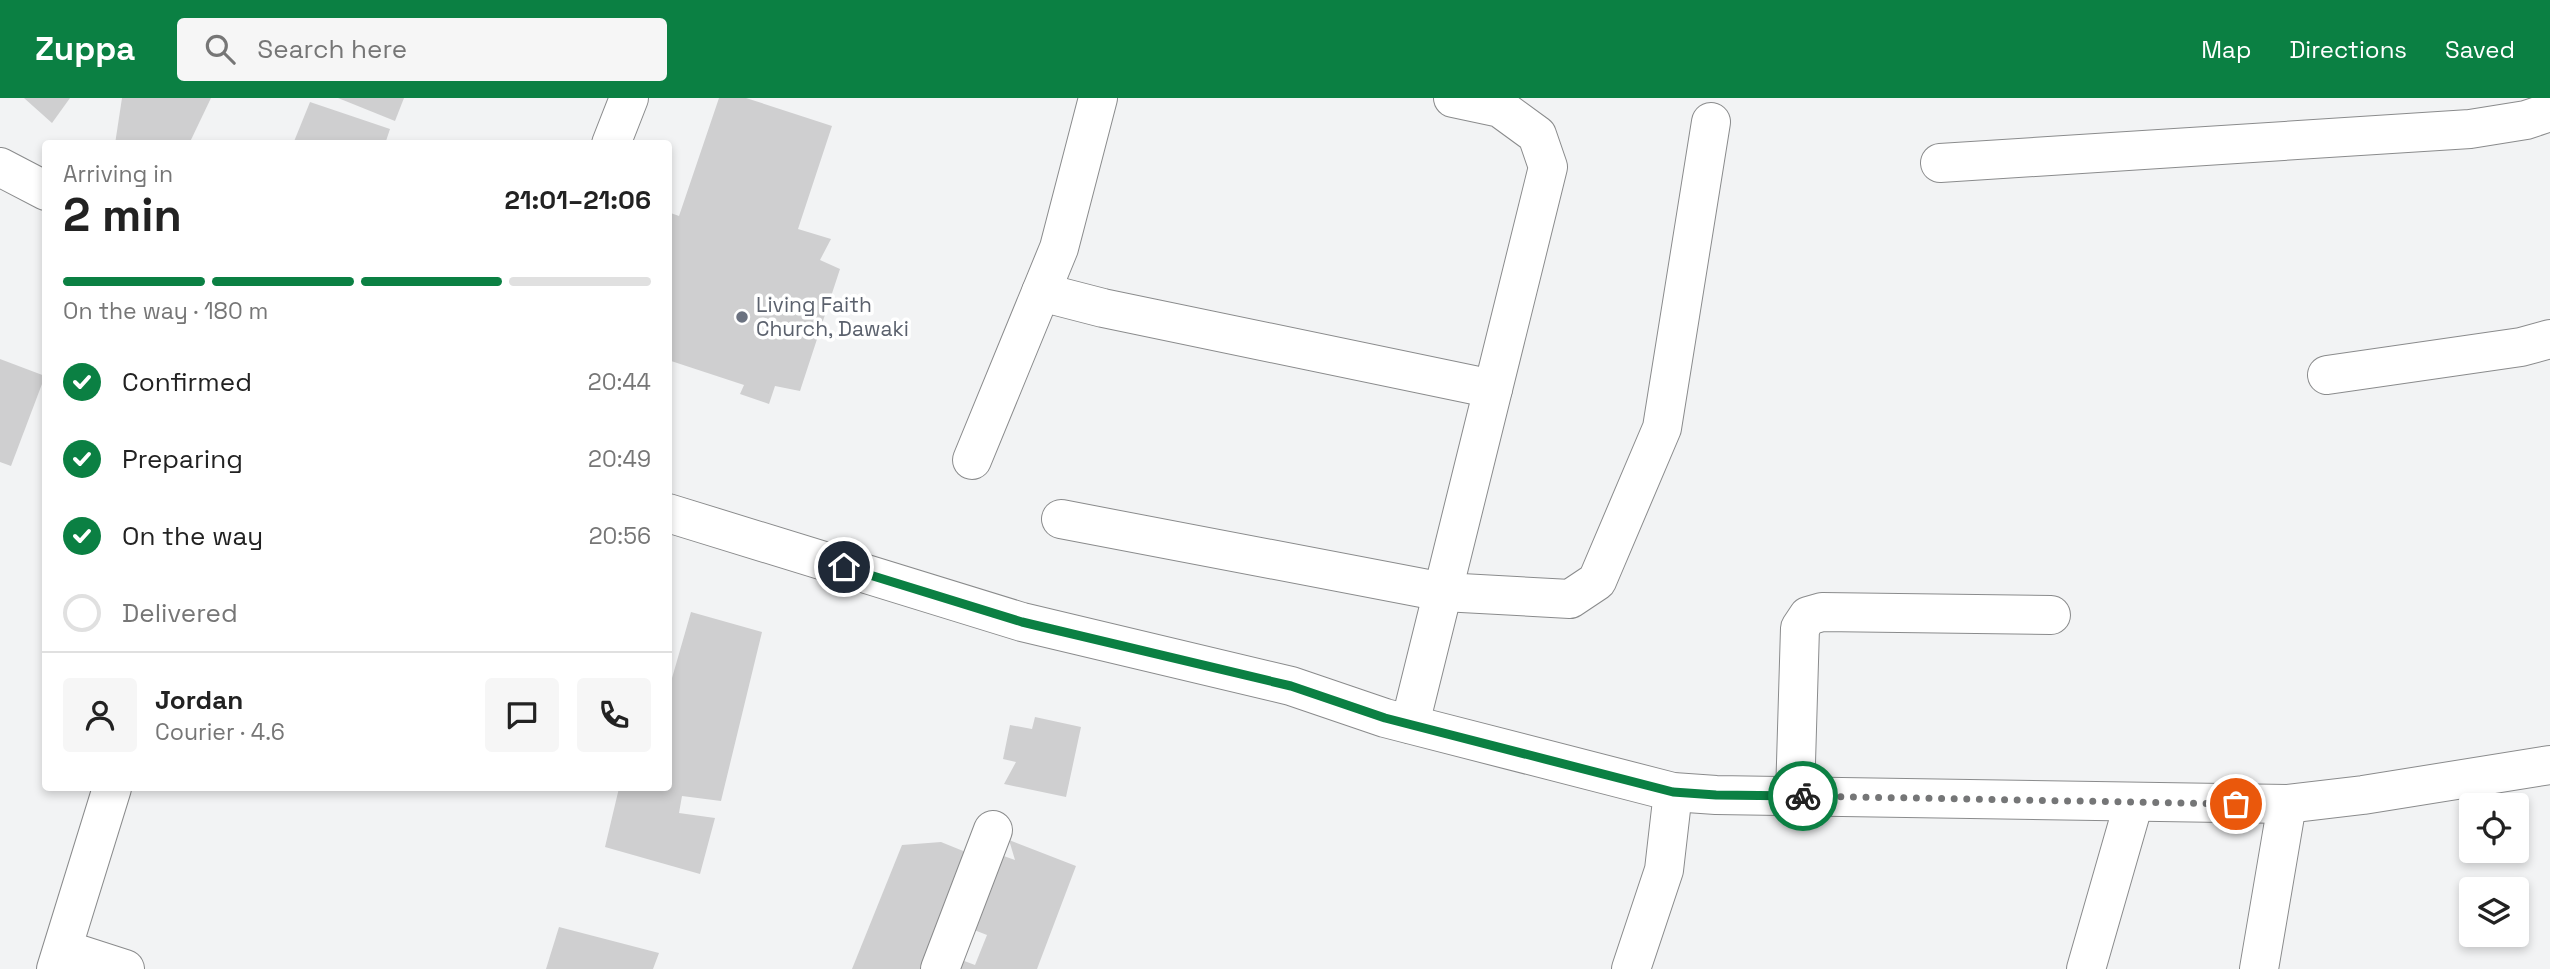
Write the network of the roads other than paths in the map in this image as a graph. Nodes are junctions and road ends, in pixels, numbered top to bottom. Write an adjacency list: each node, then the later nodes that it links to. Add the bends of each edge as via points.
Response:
1 (629, 98): 6 (street)
2 (1098, 98): 10 (street, via 1059,248)
3 (1453, 98): 13 (street, via 1500,108 1537,135 1548,167)
4 (2550, 112): 7 (street, via 2470,130)
5 (1711, 122): 17 (street, via 1661,428 1597,581 1570,599)
6 (613, 140)
7 (1940, 163)
8 (0, 167): 9 (street)
9 (42, 189)
10 (1041, 292): 13 (street); 14 (street)
11 (2550, 339): 12 (street)
12 (2327, 374)
13 (1493, 389): 17 (street)
14 (972, 460)
15 (672, 514): 19 (street, via 1022,622 1291,686)
16 (1061, 519): 17 (street)
17 (1443, 592): 19 (street)
18 (2051, 615): 23 (street, via 1822,612 1808,616 1800,628)
19 (1410, 724): 22 (street)
20 (2550, 765): 25 (street)
21 (111, 791): 27 (street)
22 (1673, 792): 23 (street); 30 (street, via 1664,870)
23 (1795, 796): 24 (street)
24 (2134, 802): 25 (street); 31 (street)
25 (2287, 804): 32 (street)
26 (993, 830): 29 (street)
27 (60, 959): 28 (street)
28 (125, 969)
29 (940, 969)
30 (1631, 969)
31 (2086, 969)
32 (2259, 969)

